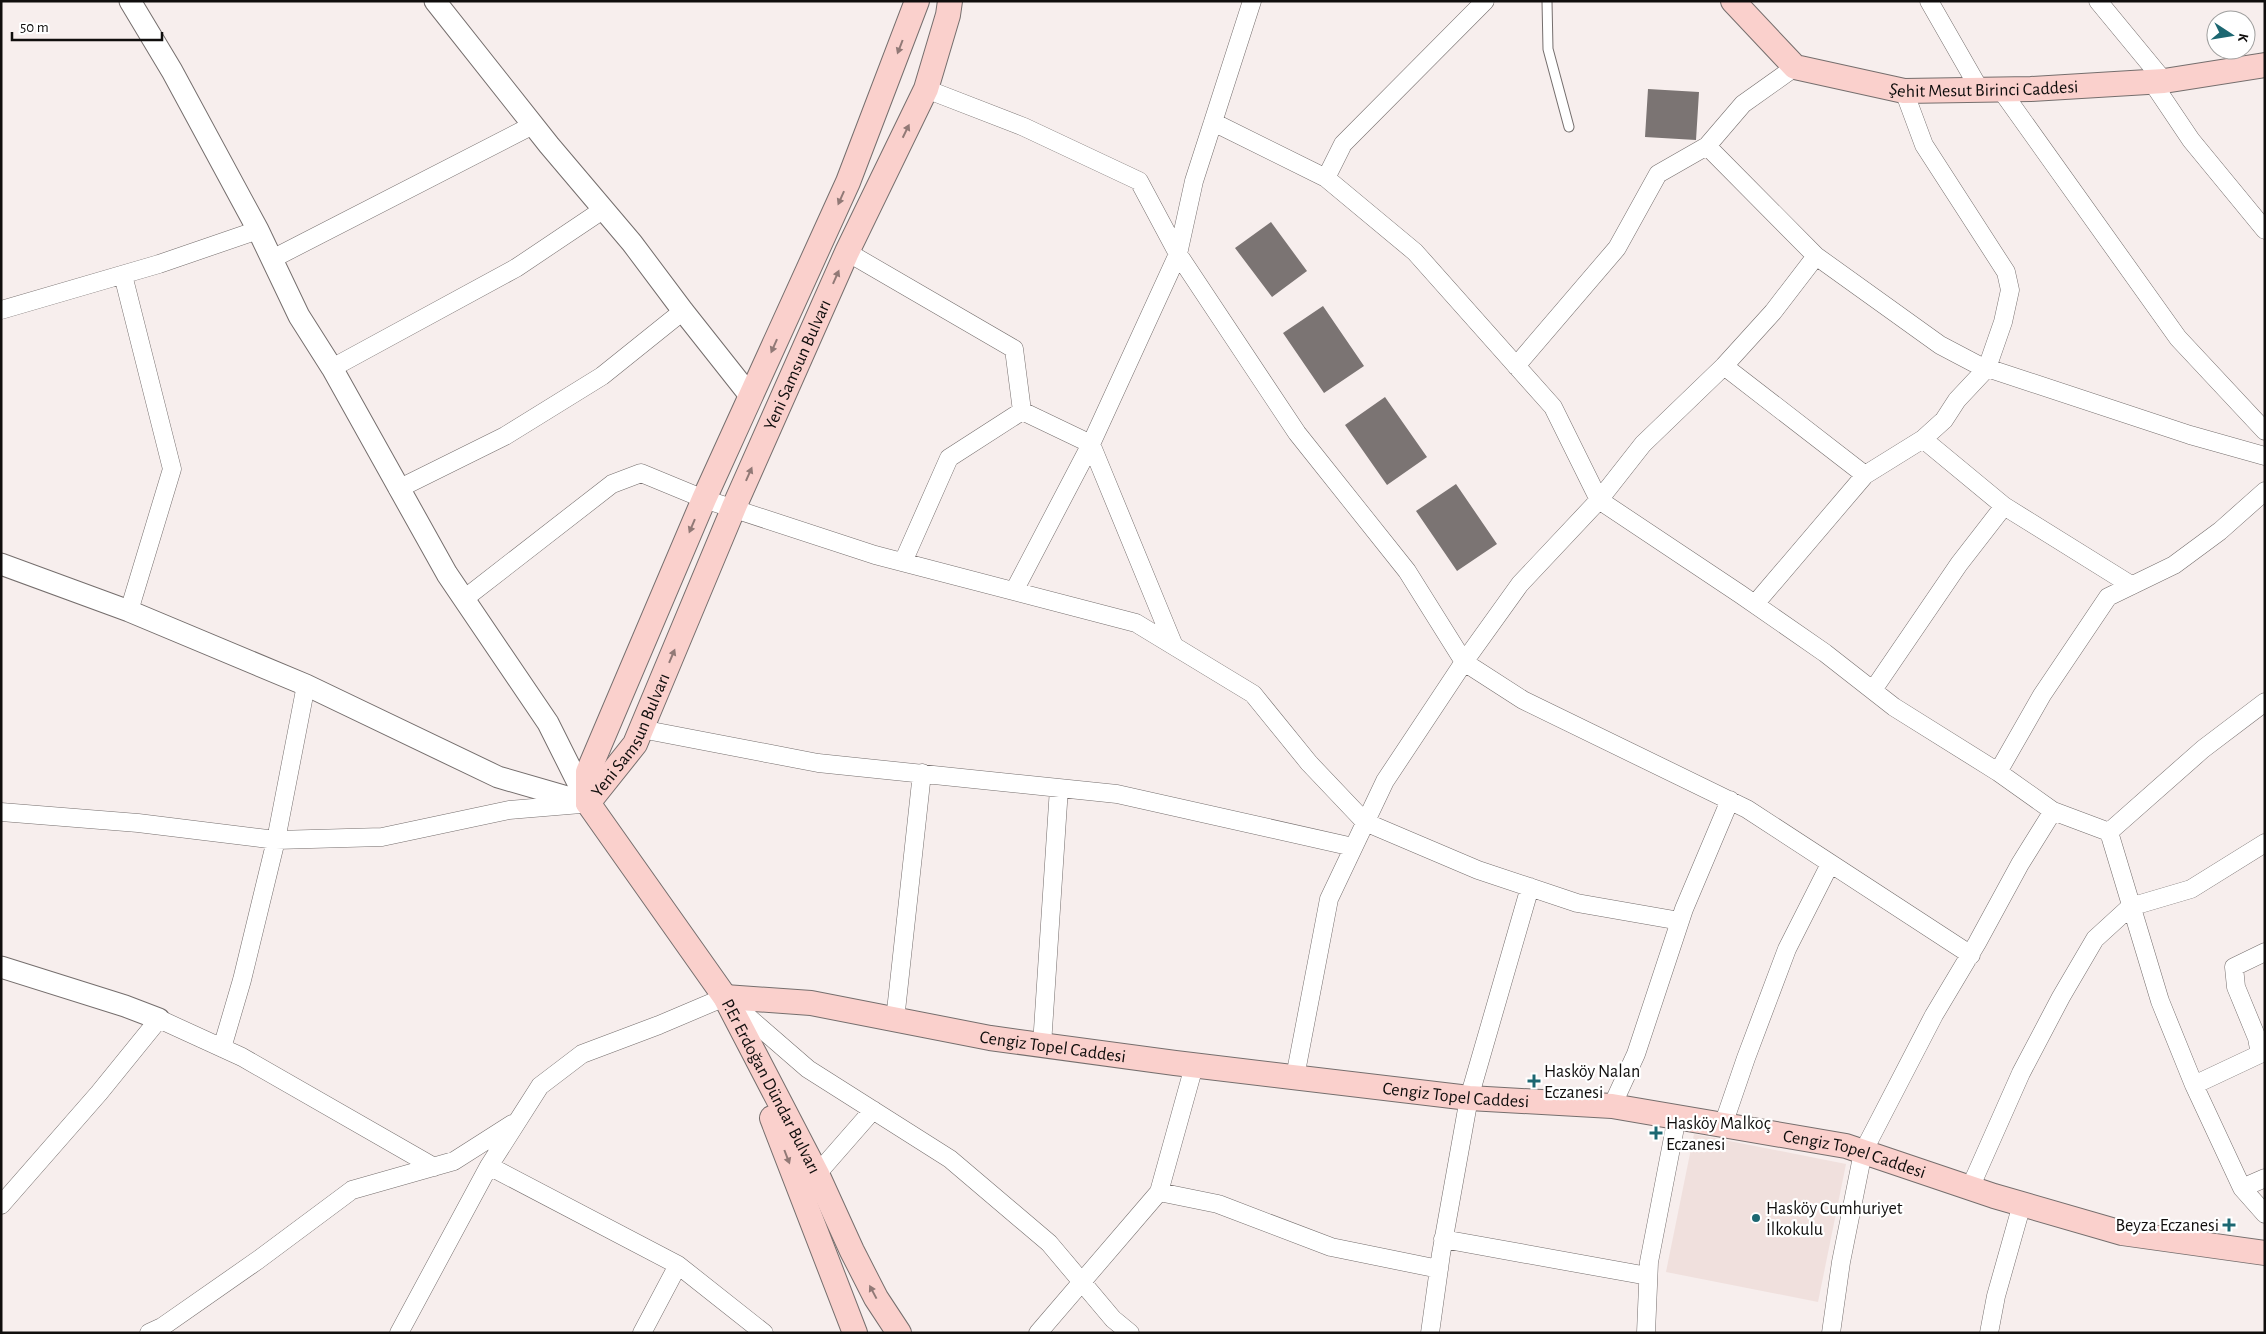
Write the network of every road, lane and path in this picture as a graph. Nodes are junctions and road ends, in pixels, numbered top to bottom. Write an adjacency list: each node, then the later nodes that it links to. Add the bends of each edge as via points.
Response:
1 (130, 1): 23 (street, via 172,71)
2 (435, 1): 18 (street)
3 (917, 1): 36 (main road, Yeni Samsun Bulvarı, one-way to 36, via 848,182)
4 (950, 1): 14 (main road, Yeni Samsun Bulvarı)
5 (1252, 1): 17 (street)
6 (1485, 1): 21 (street, via 1343,144)
7 (1547, 1): 19 (lane, via 1548,49)
8 (1733, 1): 12 (main road)
9 (1929, 1): 15 (street)
10 (2098, 1): 13 (street)
11 (2265, 65): 13 (main road, Şehit Mesut Birinci Caddesi)
12 (1796, 67): 16 (main road, Şehit Mesut Birinci Caddesi); 20 (street, via 1743,104)
13 (2158, 81): 15 (main road, Şehit Mesut Birinci Caddesi); 24 (street, via 2191,140)
14 (926, 89): 25 (main road, Yeni Samsun Bulvarı, one-way to 14); 26 (street, via 1024,127 1139,181)
15 (1991, 90): 16 (main road, Şehit Mesut Birinci Caddesi); 38 (street, via 2178,338)
16 (1904, 91): 35 (street, via 1924,145 2006,272 2010,290)
17 (1213, 122): 21 (street); 26 (street, via 1194,181)
18 (534, 125): 22 (street); 28 (street)
19 (1568, 127)
20 (1707, 146): 27 (street); 32 (street, via 1658,174 1617,248)
21 (1326, 178): 32 (street, via 1415,252)
22 (604, 209): 31 (street); 34 (street, via 516,268)
23 (258, 230): 28 (street); 29 (street)
24 (2265, 230)
25 (847, 252): 37 (street, via 1014,349); 48 (main road, Yeni Samsun Bulvarı, one-way to 25)
26 (1178, 254): 40 (street); 57 (street, via 1296,433 1407,571)
27 (1816, 256): 33 (street, via 1773,312); 35 (street, via 1940,344)
28 (272, 259): 34 (street, via 299,316)
29 (123, 275): 30 (street); 55 (street, via 172,469)
30 (1, 310)
31 (683, 311): 36 (street); 43 (street, via 594,381 505,436)
32 (1516, 366): 46 (street, via 1553,407)
33 (1724, 366): 42 (street); 46 (street, via 1644,444)
34 (332, 368): 43 (street)
35 (1987, 368): 39 (street, via 1957,400 1944,420); 41 (street, via 2190,435)
36 (751, 397): 45 (main road, Yeni Samsun Bulvarı)
37 (1022, 411): 40 (street); 49 (street, via 950,458)
38 (2265, 432)
39 (1923, 439): 42 (street); 47 (street)
40 (1091, 444): 52 (street); 56 (street)
41 (2265, 456)
42 (1865, 475): 54 (street)
43 (398, 489): 53 (street, via 446,574)
44 (2265, 491): 51 (street, via 2220,531 2174,565)
45 (704, 498): 48 (street); 53 (street, via 641,473 612,484); 66 (main road, Yeni Samsun Bulvarı, one-way to 66, via 588,772)
46 (1599, 500): 54 (street); 57 (street, via 1520,584)
47 (2004, 506): 51 (street); 59 (street, via 1959,564)
48 (734, 507): 49 (street); 61 (main road, Yeni Samsun Bulvarı, one-way to 48)
49 (904, 562): 52 (street)
50 (1, 564): 55 (street)
51 (2130, 585): 62 (street, via 2108,597 2042,695)
52 (1014, 591): 56 (street, via 1136,623)
53 (464, 599): 66 (street, via 548,723)
54 (1755, 604): 59 (street)
55 (129, 611): 58 (street)
56 (1174, 646): 69 (street, via 1253,694 1309,762)
57 (1464, 662): 65 (street, via 1523,700); 69 (street, via 1385,781)
58 (306, 685): 66 (street, via 498,777); 71 (street)
59 (1873, 690): 62 (street)
60 (2265, 702): 70 (street, via 2203,749)
61 (641, 730): 63 (street, via 818,762); 66 (main road, Yeni Samsun Bulvarı, via 635,744)
62 (1998, 772): 67 (street)
63 (922, 774): 64 (street); 83 (street)
64 (1059, 788): 73 (street, via 1117,794); 84 (street)
65 (1730, 800): 74 (street); 77 (street)
66 (588, 803): 71 (street, via 509,810 382,837); 81 (main road)
67 (2053, 811): 70 (street); 79 (street)
68 (1, 812): 71 (street, via 138,823)
69 (1365, 822): 73 (street); 75 (street, via 1478,870)
70 (2109, 832): 76 (street)
71 (276, 840): 85 (street)
72 (2265, 843): 76 (street, via 2191,889)
73 (1353, 847): 88 (street, via 1329,899)
74 (1830, 864): 79 (street); 95 (street, via 1787,949)
75 (1530, 887): 77 (street, via 1577,903); 90 (street)
76 (2130, 907): 89 (street, via 2160,1001); 101 (street, via 2095,939 2066,989 2021,1073)
77 (1680, 921): 91 (street, via 1636,1054)
78 (2265, 952): 86 (street, via 2234,967 2236,988)
79 (1971, 955): 96 (street, via 1934,1015)
80 (1, 967): 82 (street)
81 (725, 997): 83 (main road, Cengiz Topel Caddesi, via 811,1003); 92 (street, via 808,1069); 94 (street, via 582,1054 540,1086); 99 (main road, P.Er Erdoğan Dündar Bulvarı); 113 (main road, P.Er Erdoğan Dündar Bulvarı, one-way to 113)
82 (159, 1019): 85 (street); 105 (street)
83 (896, 1020): 84 (main road, Cengiz Topel Caddesi)
84 (1042, 1045): 87 (main road, Cengiz Topel Caddesi)
85 (222, 1048): 98 (street)
86 (2263, 1052): 89 (street)
87 (1194, 1066): 88 (main road, Cengiz Topel Caddesi); 103 (street)
88 (1294, 1077): 90 (main road, Cengiz Topel Caddesi)
89 (2194, 1085): 102 (street)
90 (1469, 1098): 91 (main road, Cengiz Topel Caddesi); 107 (street)
91 (1612, 1106): 93 (main road, Cengiz Topel Caddesi)
92 (874, 1110): 99 (street); 112 (street, via 950,1159 1049,1243)
93 (1677, 1117): 95 (main road, Cengiz Topel Caddesi); 111 (street)
94 (517, 1122): 97 (street); 98 (street, via 454,1161)
95 (1723, 1125): 96 (main road, Cengiz Topel Caddesi, via 1846,1146)
96 (1863, 1152): 101 (main road, Cengiz Topel Caddesi); 123 (street, via 1841,1262)
97 (489, 1166): 109 (street); 115 (street)
98 (434, 1167): 114 (street, via 352,1190 258,1260)
99 (817, 1174): 118 (main road, P.Er Erdoğan Dündar Bulvarı, one-way to 99, via 872,1290)
100 (2265, 1178): 102 (street)
101 (1970, 1188): 104 (main road, Cengiz Topel Caddesi)
102 (2242, 1188): 106 (street)
103 (1159, 1192): 110 (street, via 1218,1204 1331,1247); 112 (street)
104 (2022, 1204): 108 (main road, Cengiz Topel Caddesi, via 2122,1233); 124 (street)
105 (1, 1205)
106 (2265, 1214)
107 (1444, 1239): 110 (street); 111 (street)
108 (2265, 1253)
109 (678, 1265): 116 (street); 117 (street)
110 (1439, 1269): 121 (street)
111 (1648, 1276): 122 (street)
112 (1082, 1282): 119 (street); 120 (street, via 1113,1319)
113 (852, 1331)
114 (149, 1333)
115 (399, 1333)
116 (642, 1333)
117 (764, 1333)
118 (899, 1333)
119 (1038, 1333)
120 (1130, 1333)
121 (1430, 1333)
122 (1646, 1333)
123 (1831, 1333)
124 (1989, 1333)

